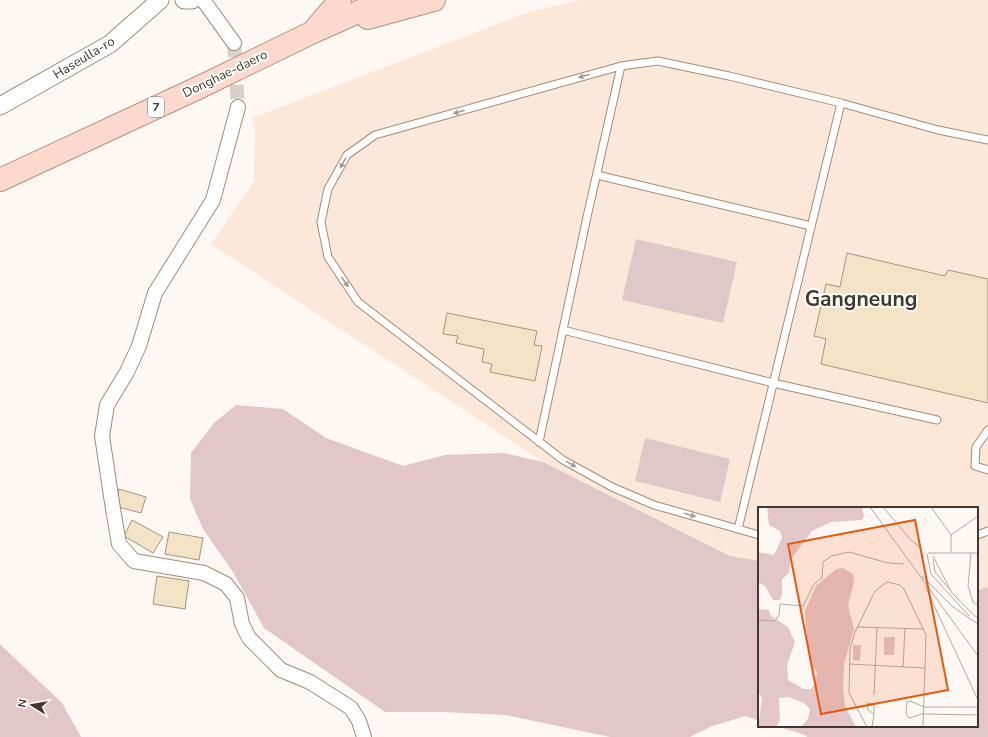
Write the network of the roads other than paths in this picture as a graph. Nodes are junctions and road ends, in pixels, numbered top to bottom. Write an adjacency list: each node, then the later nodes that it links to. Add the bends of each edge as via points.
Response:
1 (160, 0): 12 (street, Haseulla-ro, via 110,44)
2 (184, 0): 3 (street)
3 (192, 0)
4 (203, 0): 9 (street)
5 (340, 0): 8 (main road)
6 (385, 0): 8 (main road, Donghae-daero / 7)
7 (434, 0): 8 (main road)
8 (311, 33): 16 (main road, Donghae-daero / 7)
9 (234, 43)
10 (621, 66): 11 (lane, via 658,61); 15 (lane); 22 (lane, one-way to 22, via 375,135 347,155 328,189 321,222 328,257 358,302)
11 (841, 103): 14 (lane, via 938,130); 17 (lane)
12 (0, 106)
13 (238, 107): 28 (street, via 213,200 155,294 139,346 107,405 102,436 113,509 120,544 134,561 204,572 226,584 237,598 242,624 249,638 281,670 310,682 351,708)
14 (988, 140)
15 (597, 175): 17 (lane); 18 (lane)
16 (0, 180)
17 (811, 226): 19 (lane)
18 (564, 330): 19 (lane); 22 (lane)
19 (773, 383): 20 (lane); 24 (lane)
20 (937, 420)
21 (988, 430): 23 (lane, via 976,446 975,466)
22 (539, 442): 24 (lane, one-way to 24, via 563,460 612,487 654,505)
23 (988, 470)
24 (738, 529): 26 (lane)
25 (988, 532): 27 (lane)
26 (758, 534)
27 (978, 535)
28 (364, 737)

